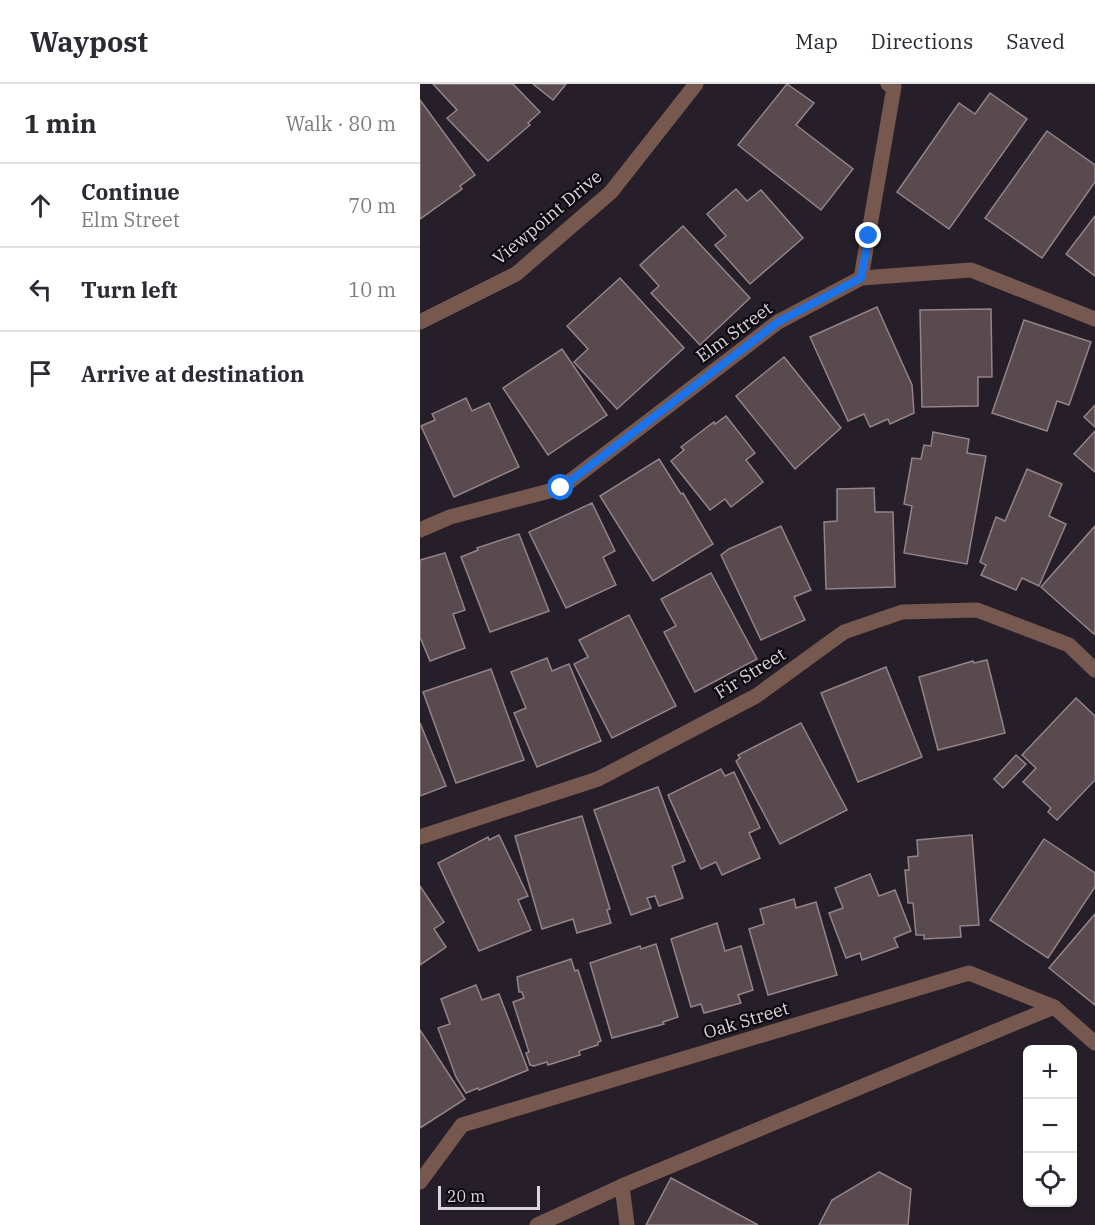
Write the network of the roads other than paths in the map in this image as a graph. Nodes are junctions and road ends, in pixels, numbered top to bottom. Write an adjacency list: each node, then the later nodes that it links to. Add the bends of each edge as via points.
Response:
1 (696, 84): 5 (street, Viewpoint Drive, via 610,192 516,274)
2 (888, 84): 3 (street, via 894,87)
3 (861, 278): 4 (street, Elm Street, via 971,270); 6 (street, Elm Street, via 778,322 561,488 450,517)
4 (1095, 319)
5 (420, 322)
6 (420, 530)
7 (1095, 670): 8 (street, Fir Street, via 1069,645 977,610 902,612 844,632 756,696 598,779)
8 (420, 837)
9 (1054, 1007): 10 (street, Oak Street); 11 (street, Oak Street, via 969,973 462,1125); 12 (street)
10 (1095, 1043)
11 (420, 1182)
12 (622, 1186): 13 (street); 14 (street)
13 (537, 1225)
14 (627, 1225)

